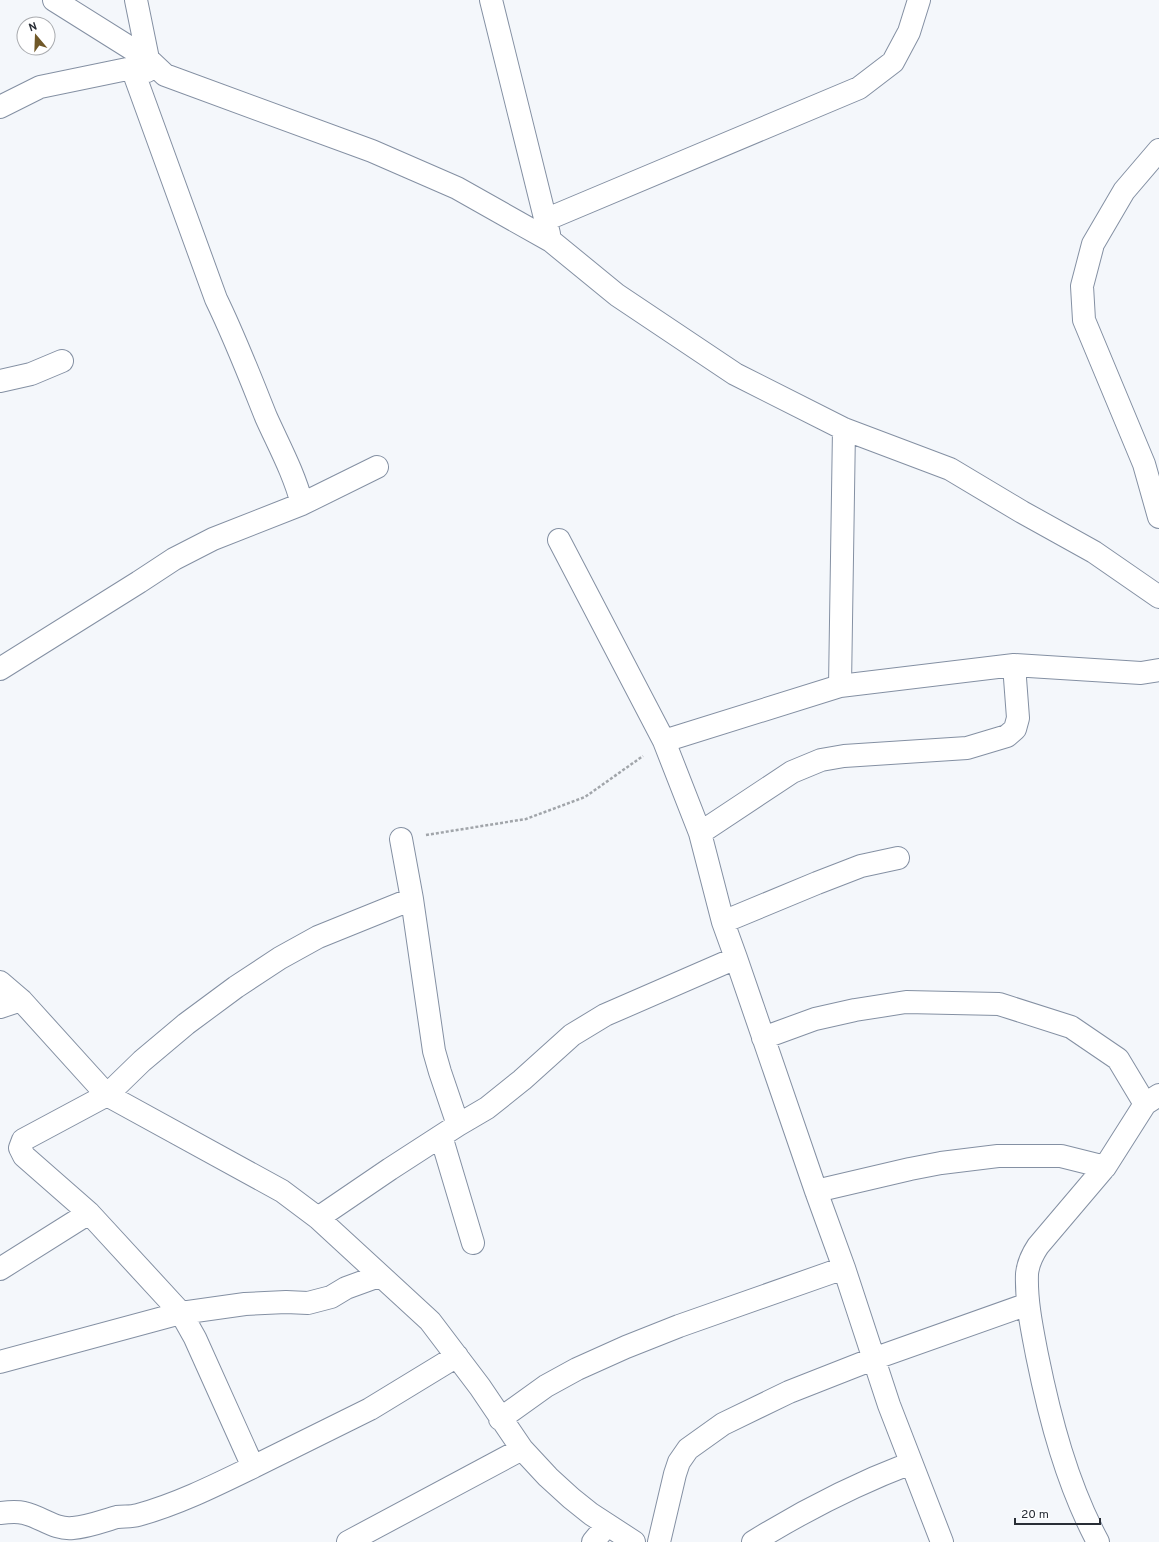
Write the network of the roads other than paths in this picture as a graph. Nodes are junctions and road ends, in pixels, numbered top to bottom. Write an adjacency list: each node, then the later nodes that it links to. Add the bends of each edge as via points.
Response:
1 (54, 0): 5 (street)
2 (136, 0): 5 (street)
3 (491, 0): 8 (street)
4 (919, 0): 8 (street, via 909,32 893,62 859,88)
5 (140, 64): 6 (street, via 40,87); 9 (street, via 379,154 457,188); 14 (street, via 216,299 298,486)
6 (0, 107)
7 (1159, 150): 15 (street, via 1124,191 1093,244 1082,286 1084,320 1144,464)
8 (545, 220): 9 (street)
9 (551, 241): 12 (street, via 617,295 734,374)
10 (62, 361): 11 (street, via 31,374)
11 (0, 381)
12 (844, 429): 17 (street, via 950,469 1094,552); 21 (street)
13 (377, 467): 14 (street)
14 (302, 504): 19 (street, via 213,539 174,558)
15 (1159, 517)
16 (559, 540): 22 (street)
17 (1159, 597)
18 (1014, 665): 20 (street, via 1141,673); 21 (street); 23 (street, via 1018,718 1015,729 1007,736 967,748 844,756 821,760 792,772)
19 (0, 669)
20 (1159, 670)
21 (840, 686): 22 (street)
22 (664, 741): 23 (street)
23 (700, 833): 27 (street)
24 (401, 839): 26 (street)
25 (898, 858): 27 (street, via 861,866)
26 (412, 900): 33 (street, via 318,937 280,958 186,1024); 35 (street, via 434,1051)
27 (723, 922): 28 (street)
28 (736, 958): 32 (street); 35 (street, via 605,1015 572,1035 522,1080 486,1108)
29 (0, 982): 30 (street)
30 (21, 1000): 31 (street); 33 (street)
31 (0, 1007)
32 (763, 1038): 34 (street, via 815,1019 906,1002 999,1004 1072,1027 1118,1059); 37 (street)
33 (107, 1095): 38 (street, via 23,1140 20,1148 24,1156); 39 (street, via 282,1191)
34 (1152, 1100): 36 (street)
35 (450, 1131): 39 (street); 40 (street)
36 (1105, 1167): 37 (street, via 1061,1156 998,1156 910,1168); 44 (street, via 1050,1230 1030,1260 1027,1274)
37 (816, 1191): 41 (street)
38 (89, 1213): 42 (street); 45 (street)
39 (318, 1218): 43 (street)
40 (473, 1242)
41 (844, 1268): 47 (street); 49 (street, via 626,1347 546,1386)
42 (0, 1269)
43 (379, 1276): 45 (street, via 346,1288 331,1297 308,1303 245,1304); 46 (street, via 430,1321)
44 (1028, 1304): 47 (street); 61 (street, via 1048,1406 1061,1451 1086,1520)
45 (181, 1313): 48 (street); 52 (street)
46 (457, 1356): 49 (street); 52 (street, via 370,1410)
47 (873, 1359): 51 (street); 58 (street, via 789,1392 723,1424 688,1449 675,1474)
48 (0, 1362)
49 (500, 1418): 50 (street)
50 (522, 1449): 54 (street, via 570,1498); 55 (street)
51 (911, 1463): 59 (street, via 826,1501); 60 (street)
52 (254, 1467): 53 (street, via 157,1510 73,1528 51,1525 24,1512)
53 (0, 1513)
54 (607, 1525): 56 (street); 57 (street)
55 (348, 1542)
56 (593, 1542)
57 (634, 1542)
58 (659, 1542)
59 (753, 1542)
60 (942, 1542)
61 (1098, 1542)

